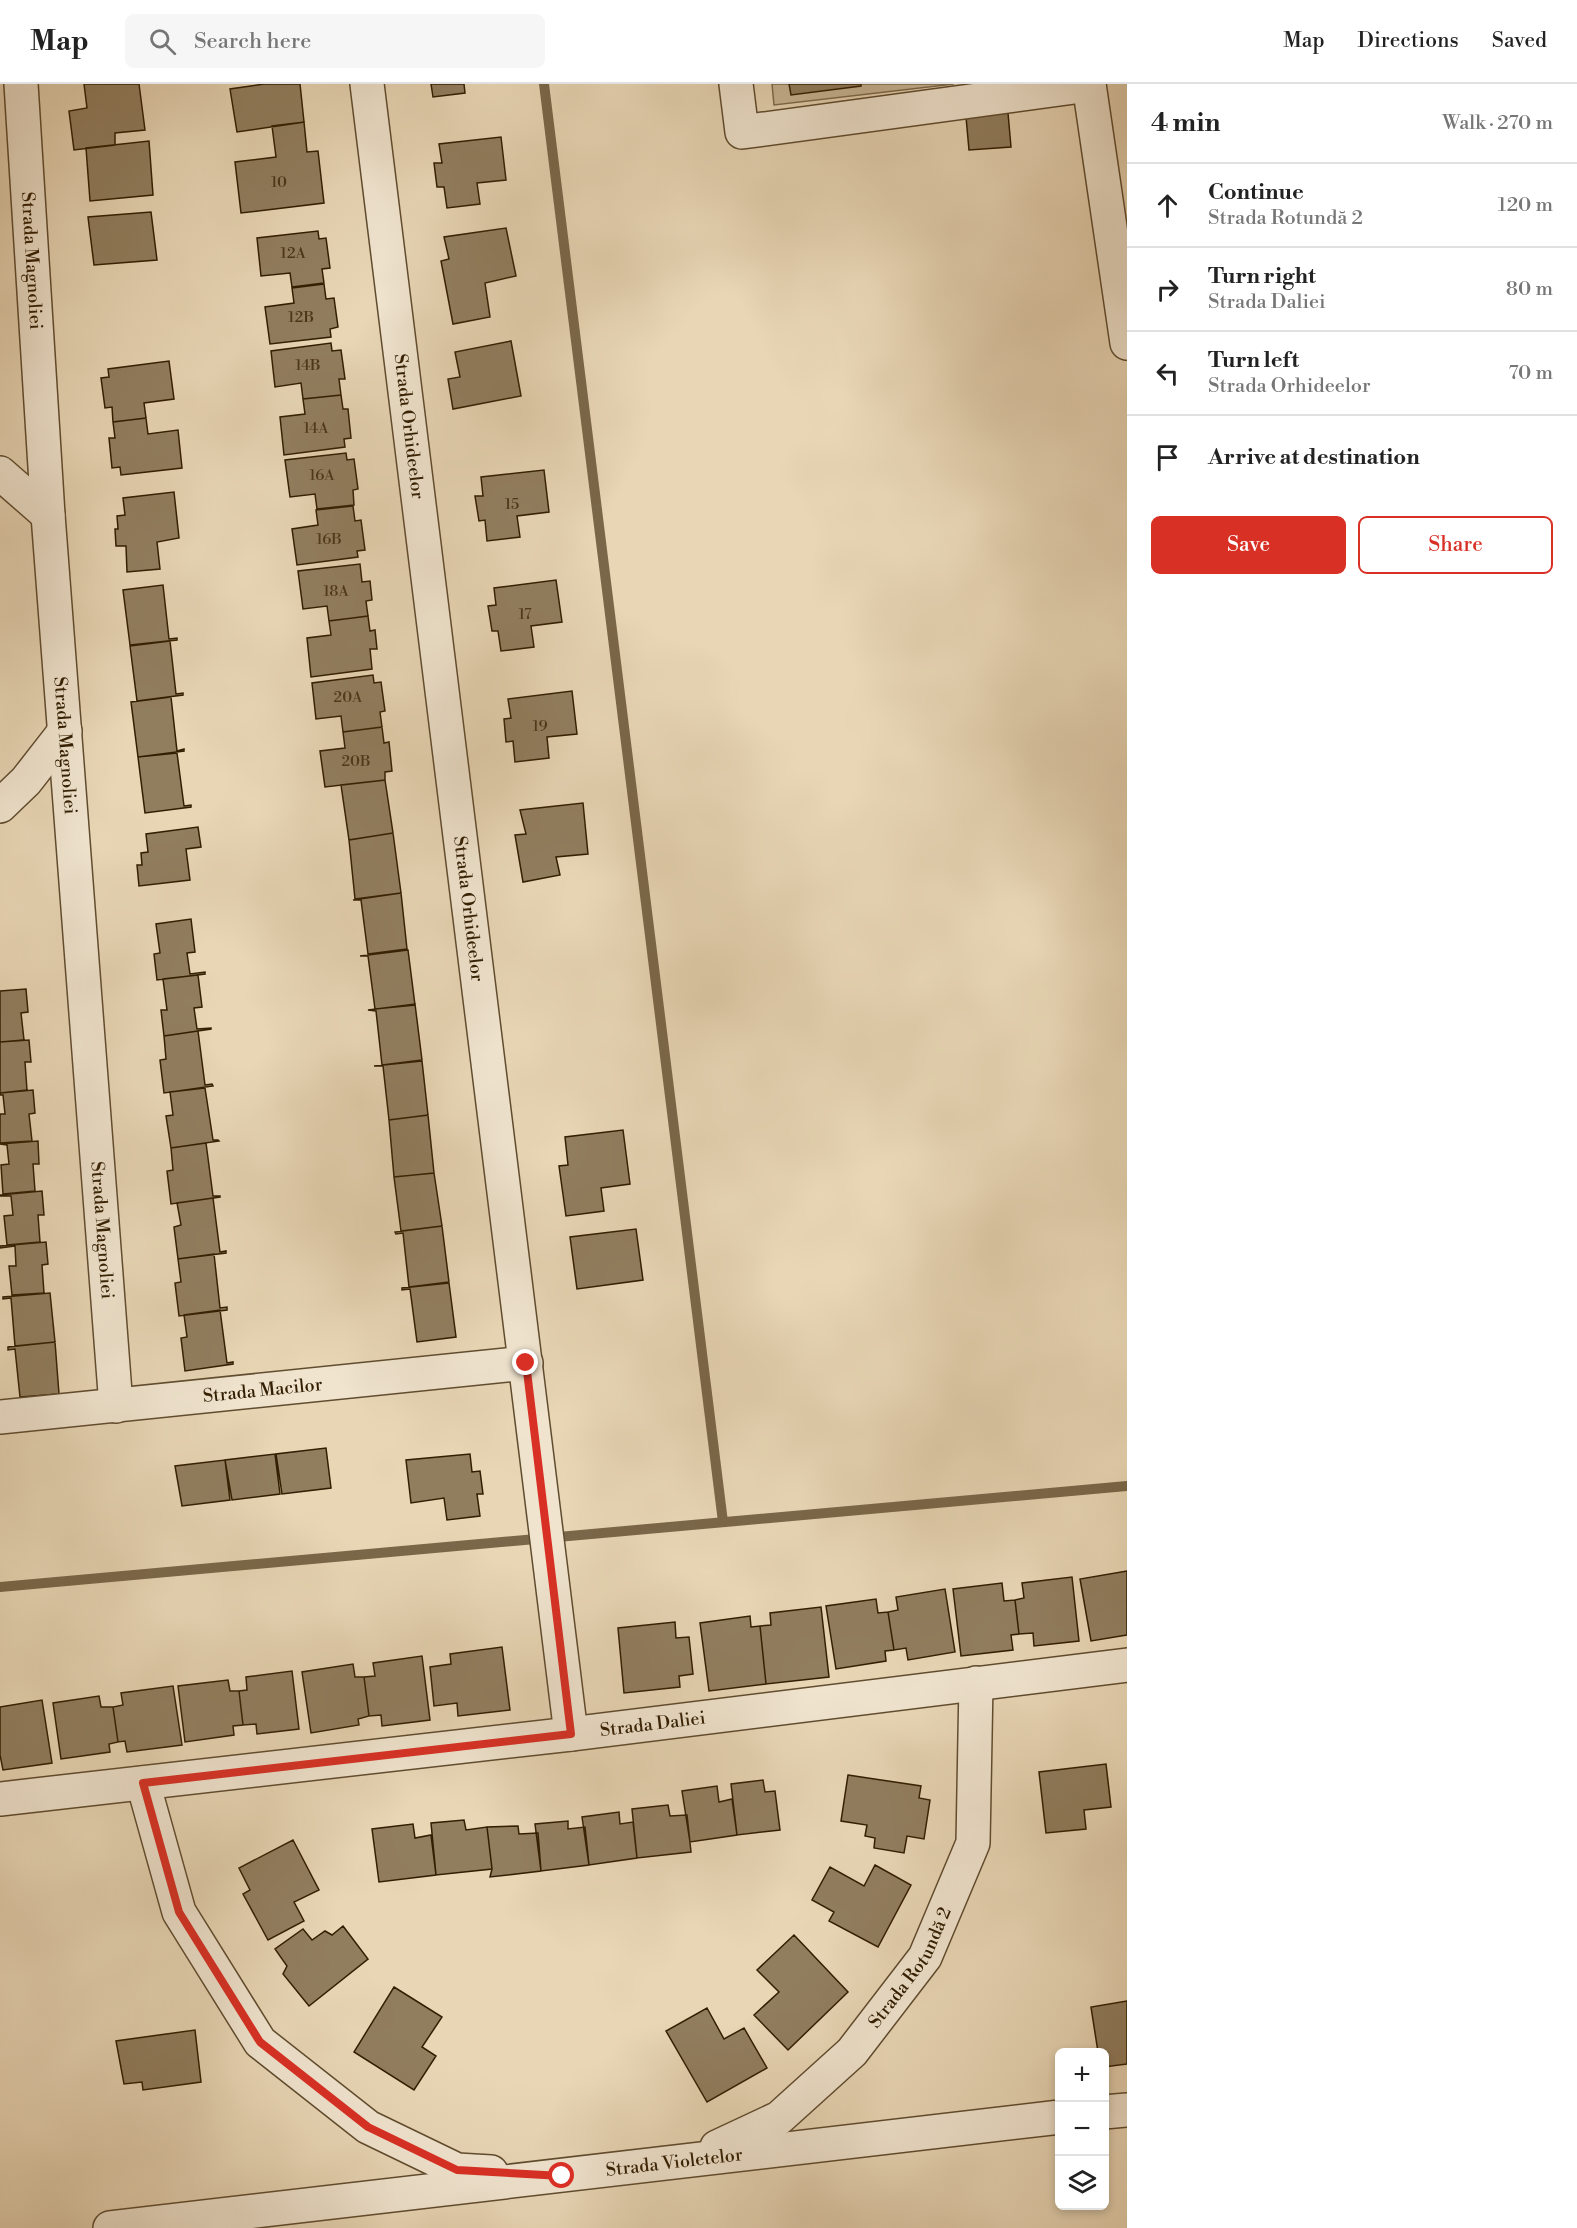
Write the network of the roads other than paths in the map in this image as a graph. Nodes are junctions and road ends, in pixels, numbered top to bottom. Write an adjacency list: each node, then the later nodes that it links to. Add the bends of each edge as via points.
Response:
1 (21, 84): 7 (street, Strada Magnoliei)
2 (367, 84): 10 (street, Strada Orhideelor)
3 (736, 84): 4 (street, via 742,132)
4 (1089, 84): 5 (street)
5 (1127, 344)
6 (0, 473): 7 (street)
7 (48, 515): 8 (street, Strada Magnoliei)
8 (65, 731): 9 (street, via 26,781); 11 (street, Strada Magnoliei)
9 (0, 806)
10 (526, 1363): 11 (street, Strada Macilor); 15 (street, Strada Orhideelor)
11 (116, 1406): 12 (street, Strada Macilor)
12 (0, 1417)
13 (1127, 1665): 14 (street, Strada Daliei)
14 (976, 1683): 15 (street, Strada Daliei); 21 (street, Strada Rotundă 2, via 973,1843 925,1957 852,2052 779,2118)
15 (571, 1734): 16 (street, Strada Daliei)
16 (143, 1783): 17 (street, Strada Daliei); 22 (street, via 179,1912 260,2042 368,2127 457,2170)
17 (0, 1799)
18 (1127, 2110): 19 (street)
19 (1109, 2112)
20 (1055, 2117): 21 (street, Strada Violetelor)
21 (691, 2159): 22 (street, Strada Violetelor)
22 (562, 2176): 23 (street, Strada Violetelor)
23 (189, 2223): 24 (street, Strada Violetelor)
24 (110, 2228)

